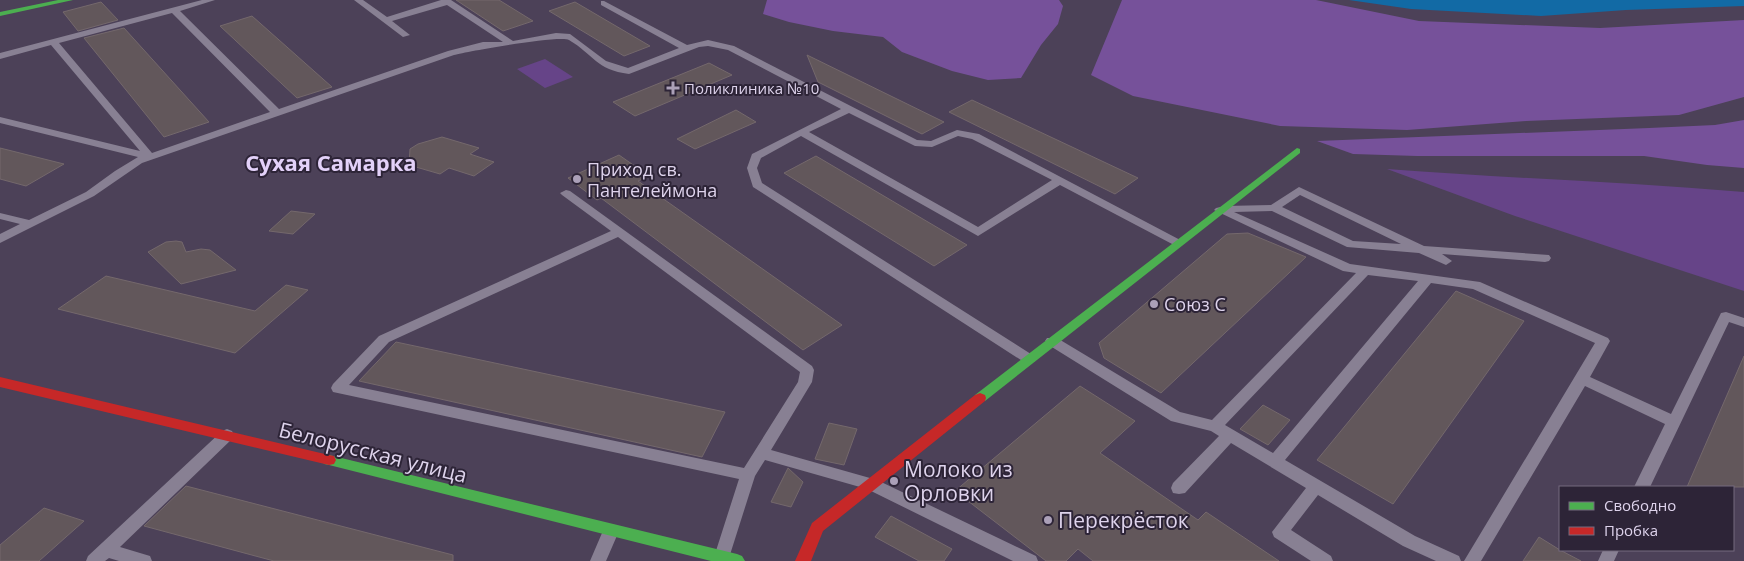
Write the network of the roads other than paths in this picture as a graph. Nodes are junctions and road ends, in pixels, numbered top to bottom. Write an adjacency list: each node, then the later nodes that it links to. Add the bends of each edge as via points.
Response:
1 (69, 0): 7 (street)
2 (211, 0): 6 (lane)
3 (358, 0): 8 (lane)
4 (446, 1): 8 (lane); 11 (lane)
5 (604, 3): 12 (lane)
6 (174, 10): 10 (lane); 15 (lane)
7 (0, 14)
8 (386, 20): 9 (lane)
9 (406, 35)
10 (53, 42): 13 (lane); 19 (lane)
11 (511, 43): 12 (lane, via 570,37 603,63 629,71); 15 (lane, via 483,45 450,53)
12 (688, 49): 14 (lane, via 708,43 731,48)
13 (0, 56)
14 (848, 109): 17 (lane); 20 (lane, via 915,143 932,144 956,133 975,136)
15 (277, 113): 19 (lane)
16 (0, 120): 19 (lane)
17 (802, 132): 20 (lane, via 978,232); 36 (lane, via 756,156 752,168 757,185)
18 (1297, 151): 23 (street)
19 (150, 157): 25 (lane, via 138,161 90,194)
20 (1060, 180): 28 (lane)
21 (566, 193): 26 (lane)
22 (1274, 208): 23 (lane); 29 (lane, via 1351,244); 29 (lane, via 1299,190)
23 (1220, 210): 28 (street); 32 (lane, via 1347,268)
24 (0, 216): 25 (lane)
25 (32, 224): 27 (lane)
26 (619, 232): 43 (lane, via 807,370 805,382); 45 (lane, via 384,339 338,388)
27 (0, 239)
28 (1178, 242): 35 (street)
29 (1422, 249): 30 (lane); 31 (lane)
30 (1545, 258)
31 (1446, 261)
32 (1366, 270): 33 (lane); 40 (lane)
33 (1428, 278): 37 (lane, via 1476,285 1603,341); 44 (lane)
34 (1744, 323): 39 (lane, via 1726,316)
35 (1052, 341): 36 (street); 40 (lane, via 1176,417)
36 (1029, 359): 46 (street)
37 (1582, 379): 39 (lane); 60 (lane)
38 (0, 382): 42 (street, Белорусская улица)
39 (1674, 422): 48 (lane)
40 (1215, 426): 41 (lane)
41 (1230, 434): 44 (lane); 49 (lane)
42 (227, 435): 50 (street, Белорусская улица); 51 (lane)
43 (762, 453): 45 (lane); 46 (lane)
44 (1276, 460): 47 (lane)
45 (748, 475): 52 (lane)
46 (871, 484): 56 (street, via 817,527); 57 (lane)
47 (1317, 485): 58 (lane, via 1280,532); 59 (lane, via 1409,541)
48 (1642, 486)
49 (1179, 488)
50 (611, 531): 52 (street, Белорусская улица); 54 (lane)
51 (100, 556): 53 (lane)
52 (722, 557): 55 (street, Белорусская улица)
53 (144, 561)
54 (598, 561)
55 (737, 561)
56 (804, 561)
57 (1030, 561)
58 (1325, 561)
59 (1453, 561)
60 (1472, 561)

